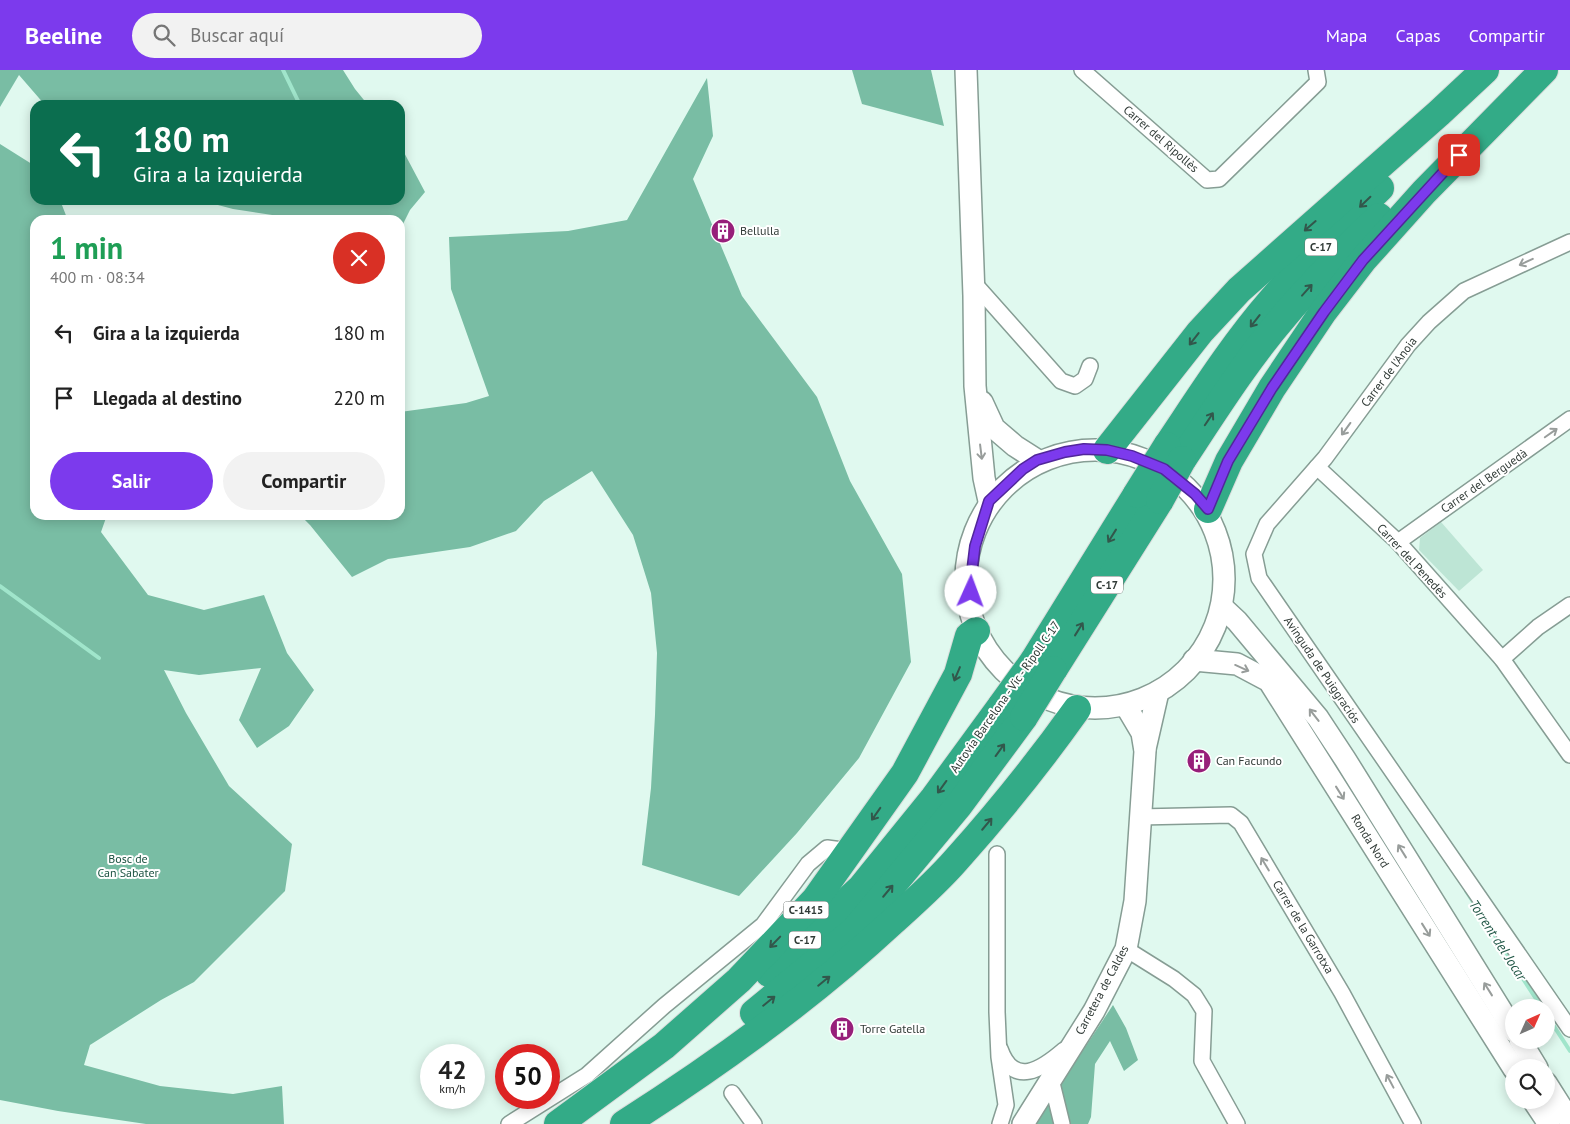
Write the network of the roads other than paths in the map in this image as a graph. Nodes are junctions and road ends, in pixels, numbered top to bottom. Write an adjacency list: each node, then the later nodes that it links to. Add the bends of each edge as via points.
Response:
1 (966, 70): 9 (main road)
2 (1082, 70): 3 (street, Carrer del Ripollès, via 1207,180 1219,179 1318,82)
3 (1316, 70)
4 (1485, 70): 13 (highway, one-way to 13, via 1239,290 1200,332)
5 (1500, 70): 14 (highway, Autovia Barcelona - Vic - Ripoll C-17 / C-17, one-way to 14, via 1346,221 1271,300 1218,369)
6 (1528, 70): 14 (highway, Autovia Barcelona - Vic - Ripoll C-17 / C-17, one-way to 6, via 1325,270)
7 (1544, 70): 18 (highway, via 1424,192 1363,260 1272,388 1228,461)
8 (1570, 242): 16 (street, Carrer de l'Anoia, one-way to 16, via 1464,291 1429,322 1408,344)
9 (973, 282): 10 (street, via 1062,381 1075,386 1085,379); 11 (main road)
10 (1090, 366)
11 (975, 386): 15 (main road, via 994,428); 17 (main road, one-way to 17)
12 (1570, 419): 19 (street, Carrer del Berguedà, one-way to 12)
13 (1107, 450): 15 (main road, via 1084,449); 18 (main road, via 1164,469)
14 (1174, 453): 29 (highway, Autovia Barcelona - Vic - Ripoll C-17 / C-17, bridge)
15 (1037, 460): 17 (main road)
16 (1317, 467): 19 (street, Carrer del Penedès); 20 (street, Carrer de l'Anoia, via 1267,524)
17 (989, 501): 23 (main road, via 975,546 971,579 971,606)
18 (1208, 509): 22 (main road, via 1222,560)
19 (1398, 542): 25 (street, Carrer del Penedès)
20 (1254, 554): 37 (street, Avinguda de Puiggraciós, via 1259,578)
21 (1570, 605): 25 (street, via 1538,627)
22 (1222, 607): 24 (main road, via 1210,640); 36 (main road, Ronda Nord, one-way to 22, via 1318,718)
23 (976, 631): 28 (main road, via 991,655 1025,691 1042,701); 33 (highway, C-1415, one-way to 33, via 969,636 958,674 905,773)
24 (1194, 660): 26 (main road); 40 (main road, Ronda Nord, one-way to 40, via 1237,664 1269,681)
25 (1502, 660): 31 (street, Carrer del Penedès)
26 (1158, 692): 27 (main road); 30 (main road)
27 (1126, 706): 28 (main road); 30 (main road, via 1142,733)
28 (1077, 709): 51 (highway, one-way to 28, via 714,1064 857,954 955,862)
29 (1013, 711): 49 (highway, Autovia Barcelona - Vic - Ripoll C-17 / C-17, one-way to 49, via 934,798 861,888 732,1008); 50 (highway, Autovia Barcelona - Vic - Ripoll C-17 / C-17, one-way to 29, via 720,1041 854,931 959,805)
30 (1145, 752): 32 (main road, Carretera de Caldes)
31 (1570, 755)
32 (1140, 817): 35 (main road, Carretera de Caldes, via 1135,901); 56 (street, Carrer de la Garrotxa, one-way to 32, via 1342,993 1241,824 1231,815)
33 (850, 851): 48 (street, via 827,848 808,864 763,925 670,1000 587,1075); 49 (highway, C-1415, one-way to 49, via 815,900 739,980 664,1046)
34 (997, 854): 39 (street)
35 (1126, 949): 38 (main road, Carretera de Caldes); 55 (street, via 1174,979 1194,995 1204,1010 1202,1062)
36 (1505, 1017)
37 (1570, 1029)
38 (1074, 1042): 39 (street, via 1032,1072 1017,1071 1004,1060); 41 (main road, Carretera de Caldes)
39 (998, 1043): 44 (street)
40 (1508, 1059)
41 (1051, 1079): 46 (main road, Carretera de Caldes); 54 (street)
42 (732, 1093): 52 (street)
43 (1555, 1097): 47 (main road)
44 (1006, 1105): 46 (street, via 1014,1113); 53 (street)
45 (1540, 1109): 57 (main road)
46 (1027, 1118)
47 (1570, 1121)
48 (509, 1124)
49 (558, 1124)
50 (604, 1124)
51 (624, 1124)
52 (754, 1124)
53 (1000, 1124)
54 (1062, 1124)
55 (1237, 1124)
56 (1413, 1124)
57 (1549, 1124)

